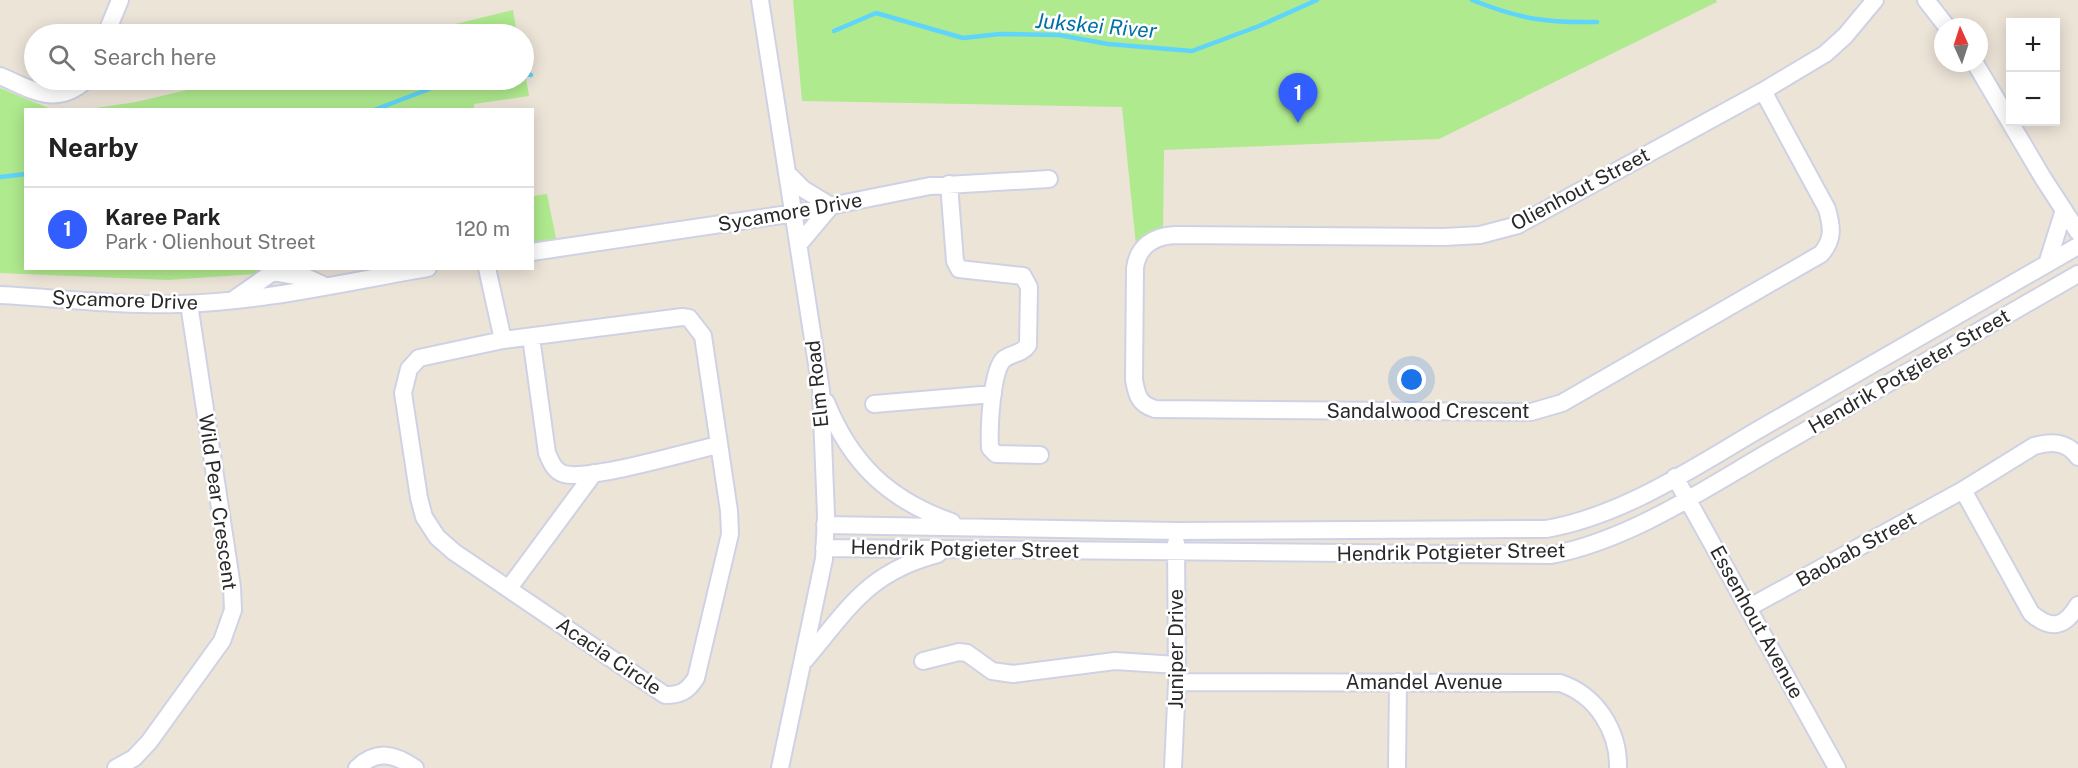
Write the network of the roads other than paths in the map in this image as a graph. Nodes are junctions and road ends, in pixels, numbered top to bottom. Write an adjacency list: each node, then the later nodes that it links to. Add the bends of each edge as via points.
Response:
1 (120, 0): 6 (street)
2 (760, 0): 13 (street, Elm Road)
3 (1875, 0): 12 (street, Olienhout Street, via 1833,47)
4 (1926, 0): 5 (street)
5 (1940, 18)
6 (110, 24)
7 (1981, 72): 18 (street)
8 (0, 76): 9 (street)
9 (24, 86)
10 (32, 90): 11 (street, via 46,96)
11 (70, 90)
12 (1763, 91): 23 (street, Olienhout Street, via 1538,215 1501,230 1444,237 1166,236 1150,241); 23 (street, Sandalwood Crescent, via 1827,209 1832,231 1829,245 1821,254 1544,410 1400,413 1147,406 1137,398 1134,380)
13 (788, 174): 16 (street, via 803,189); 17 (street, Elm Road)
14 (1049, 178): 15 (street, Sycamore Drive)
15 (949, 184): 16 (street, Sycamore Drive); 35 (street, via 955,261 959,269 1013,274 1028,281 1028,345 1004,359)
16 (831, 206): 17 (street, Sycamore Drive); 20 (street)
17 (795, 213): 20 (street, Elm Road); 22 (street, Sycamore Drive)
18 (2070, 214): 19 (street); 24 (street)
19 (2078, 232)
20 (799, 244): 34 (street, Elm Road)
21 (2078, 246): 24 (street, Hendrik Potgieter Street)
22 (534, 252)
23 (1138, 256)
24 (2047, 264): 41 (street, Hendrik Potgieter Street)
25 (416, 270): 28 (street, Sycamore Drive)
26 (487, 270): 33 (street)
27 (2078, 274): 43 (street, Hendrik Potgieter Street)
28 (323, 285): 30 (street, Sycamore Drive, via 282,296); 30 (street, via 308,278 273,272)
29 (0, 295): 31 (street, Sycamore Drive)
30 (233, 300): 31 (street, Sycamore Drive)
31 (189, 304): 58 (street, Wild Pear Crescent, via 233,610 222,641 149,742 134,758)
32 (531, 337): 33 (street, Acacia Circle); 37 (street, Acacia Circle, via 661,318 689,318 703,336); 40 (street, via 547,453 554,468 562,473)
33 (503, 340): 50 (street, Acacia Circle, via 419,358 409,369 403,393 424,517 437,537 454,552)
34 (821, 390): 44 (street, Elm Road); 45 (street, via 846,442 874,478 894,495)
35 (993, 393): 36 (street); 39 (street, via 989,444 993,453)
36 (874, 404)
37 (718, 445): 40 (street); 50 (street, Acacia Circle, via 730,534 696,678 679,695 665,695)
38 (2075, 449): 42 (street, Baobab Street, via 2061,443 2034,446)
39 (1040, 455)
40 (594, 473): 50 (street)
41 (1675, 477): 43 (street, Essenhout Avenue); 46 (street, Hendrik Potgieter Street, via 1600,516 1546,529)
42 (1963, 490): 51 (street, via 2031,613 2044,624 2055,625 2069,619); 52 (street, Baobab Street)
43 (1688, 498): 49 (street, Hendrik Potgieter Street, via 1607,540 1551,555); 52 (street, Essenhout Avenue)
44 (825, 525): 45 (street, Hendrik Potgieter Street); 47 (street, Elm Road)
45 (964, 526): 46 (street, Hendrik Potgieter Street)
46 (1176, 531): 49 (street, Juniper Drive)
47 (824, 548): 48 (street, Hendrik Potgieter Street); 53 (street, Elm Road)
48 (975, 548): 49 (street, Hendrik Potgieter Street); 53 (street, via 916,560 876,580 850,604)
49 (1176, 552): 55 (street, Juniper Drive)
50 (509, 588)
51 (2078, 604)
52 (1748, 608): 65 (street, Essenhout Avenue)
53 (804, 661): 61 (street, Elm Road)
54 (922, 661): 55 (street, via 967,653 993,671 1012,674 1115,661)
55 (1177, 665): 56 (street, Juniper Drive)
56 (1177, 682): 57 (street, Amandel Avenue); 62 (street, Juniper Drive)
57 (1398, 682): 63 (street); 64 (street, Amandel Avenue, via 1567,685 1586,698 1614,732)
58 (116, 768)
59 (357, 768): 60 (street, via 376,756 397,756)
60 (415, 768)
61 (780, 768)
62 (1173, 768)
63 (1398, 768)
64 (1618, 768)
65 (1837, 768)

